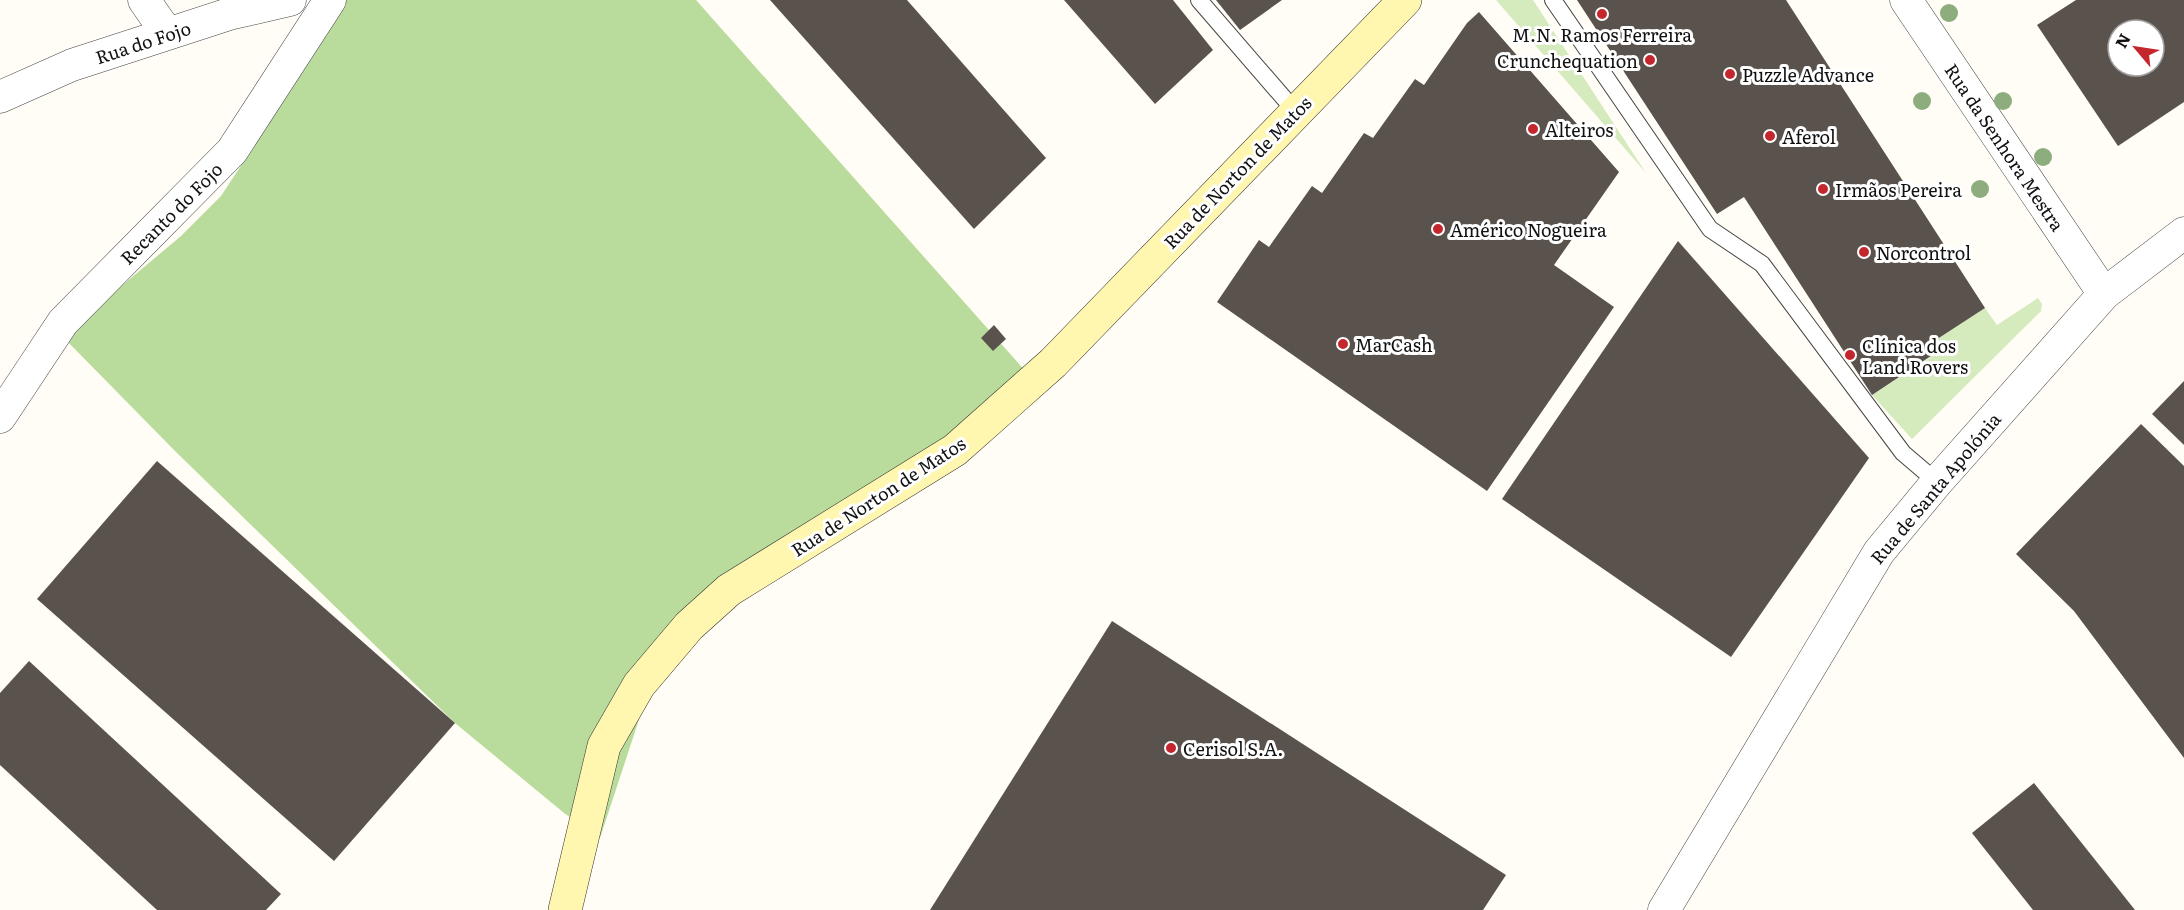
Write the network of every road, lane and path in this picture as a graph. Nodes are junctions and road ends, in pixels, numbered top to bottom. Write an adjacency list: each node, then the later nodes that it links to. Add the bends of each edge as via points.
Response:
1 (144, 0): 8 (street)
2 (290, 0): 8 (street, Rua do Fojo)
3 (330, 0): 13 (street, Recanto do Fojo, via 232,151 63,321)
4 (1199, 0): 10 (lane)
5 (1405, 0): 10 (street, Rua de Norton de Matos)
6 (1553, 0): 14 (lane, via 1710,229 1762,264 1903,453)
7 (1906, 0): 12 (street, Rua da Senhora Mestra)
8 (167, 33): 9 (street, Rua do Fojo, via 72,65)
9 (0, 97)
10 (1295, 111): 15 (street, Rua de Norton de Matos, via 1053,363 955,450 729,590 689,626 639,685 604,746)
11 (2184, 232): 12 (street, Rua de Santa Apolónia)
12 (2104, 294): 14 (street, Rua de Santa Apolónia)
13 (0, 417)
14 (1937, 482): 16 (street, Rua de Santa Apolónia, via 1879,552)
15 (565, 910)
16 (1664, 910)

